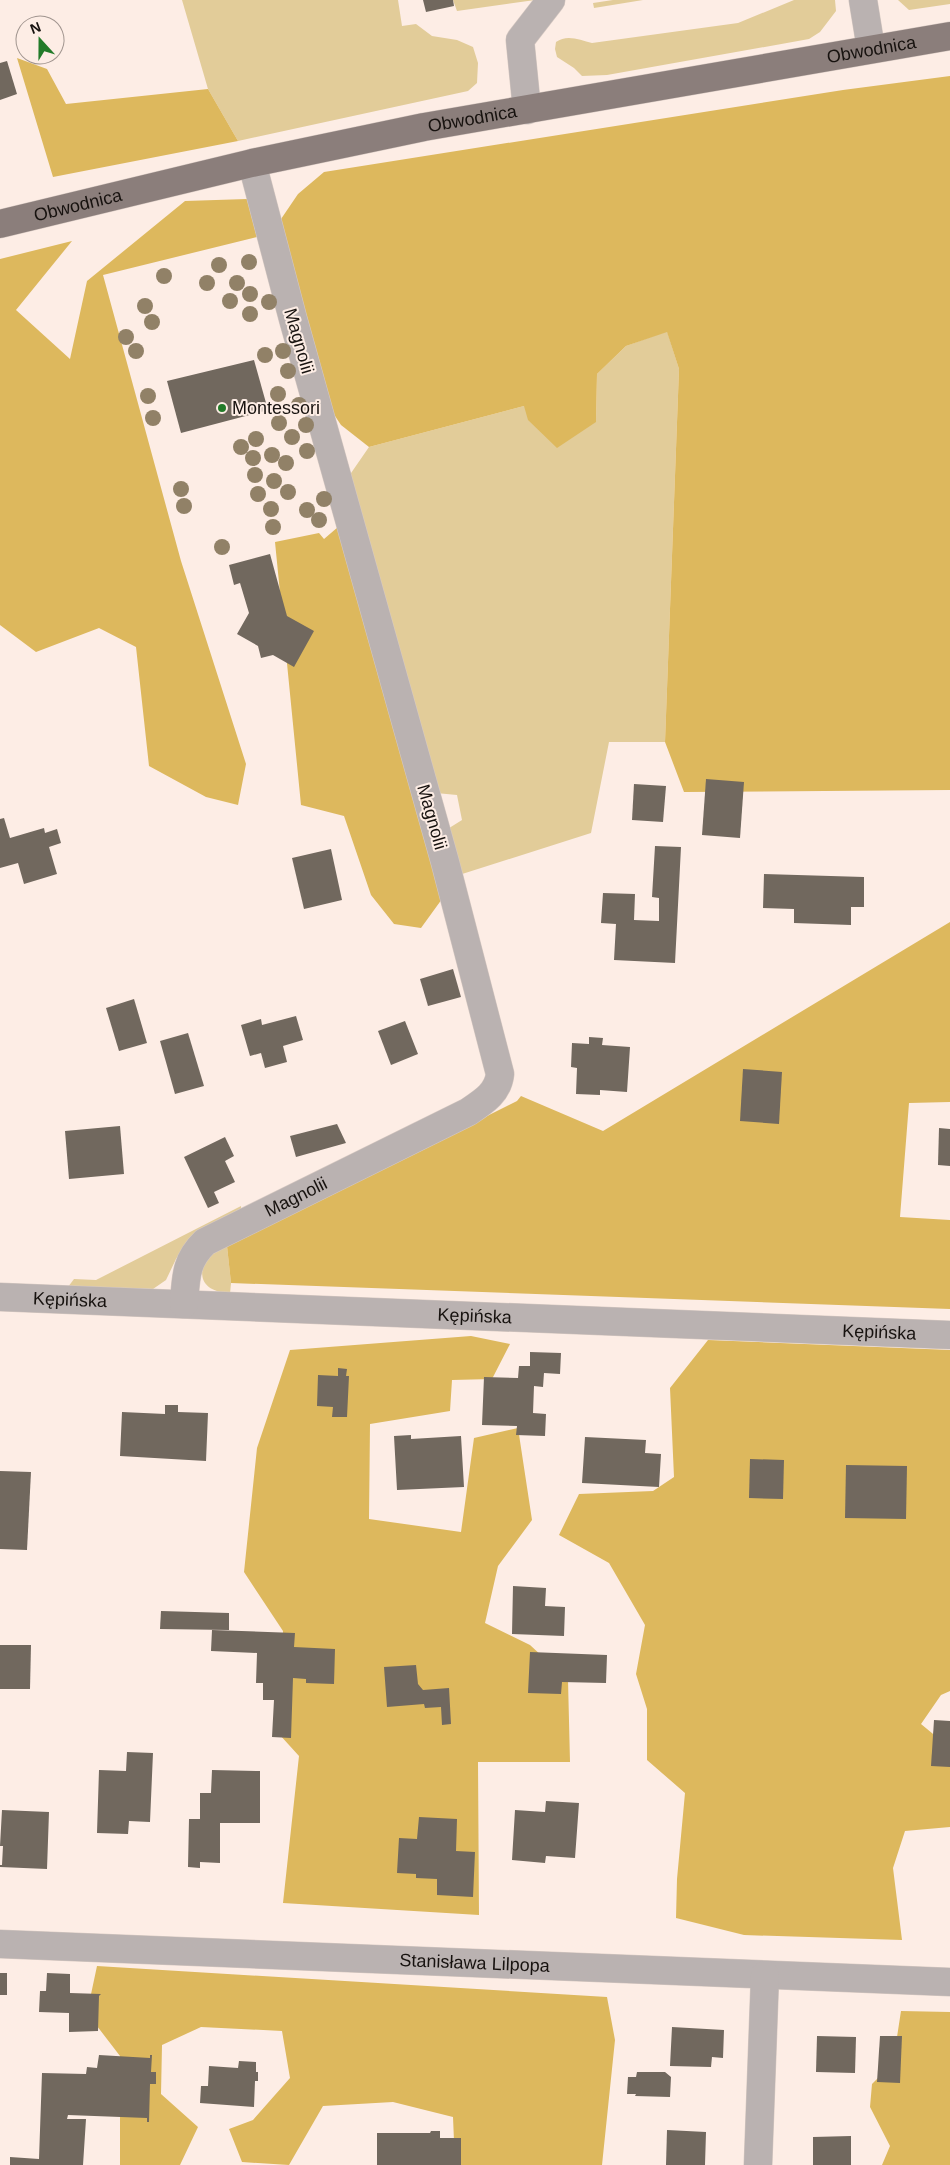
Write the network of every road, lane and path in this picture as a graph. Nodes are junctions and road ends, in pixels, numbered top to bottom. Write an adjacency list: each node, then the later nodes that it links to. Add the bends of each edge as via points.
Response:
1 (552, 0): 5 (street, via 520,40)
2 (863, 0): 4 (street)
3 (950, 36): 4 (main road, Obwodnica)
4 (870, 49): 5 (main road, Obwodnica)
5 (527, 110): 6 (main road, Obwodnica, via 424,127)
6 (252, 163): 7 (main road, Obwodnica); 9 (street, Magnolii, via 445,862 500,1081 494,1092 468,1112 205,1242 189,1262)
7 (0, 224)
8 (0, 1297): 9 (street, Kępińska)
9 (184, 1304): 10 (street, Kępińska)
10 (950, 1335)
11 (0, 1944): 12 (street, Stanisława Lilpopa)
12 (765, 1976): 13 (street, Stanisława Lilpopa); 14 (street)
13 (950, 1982)
14 (758, 2165)

